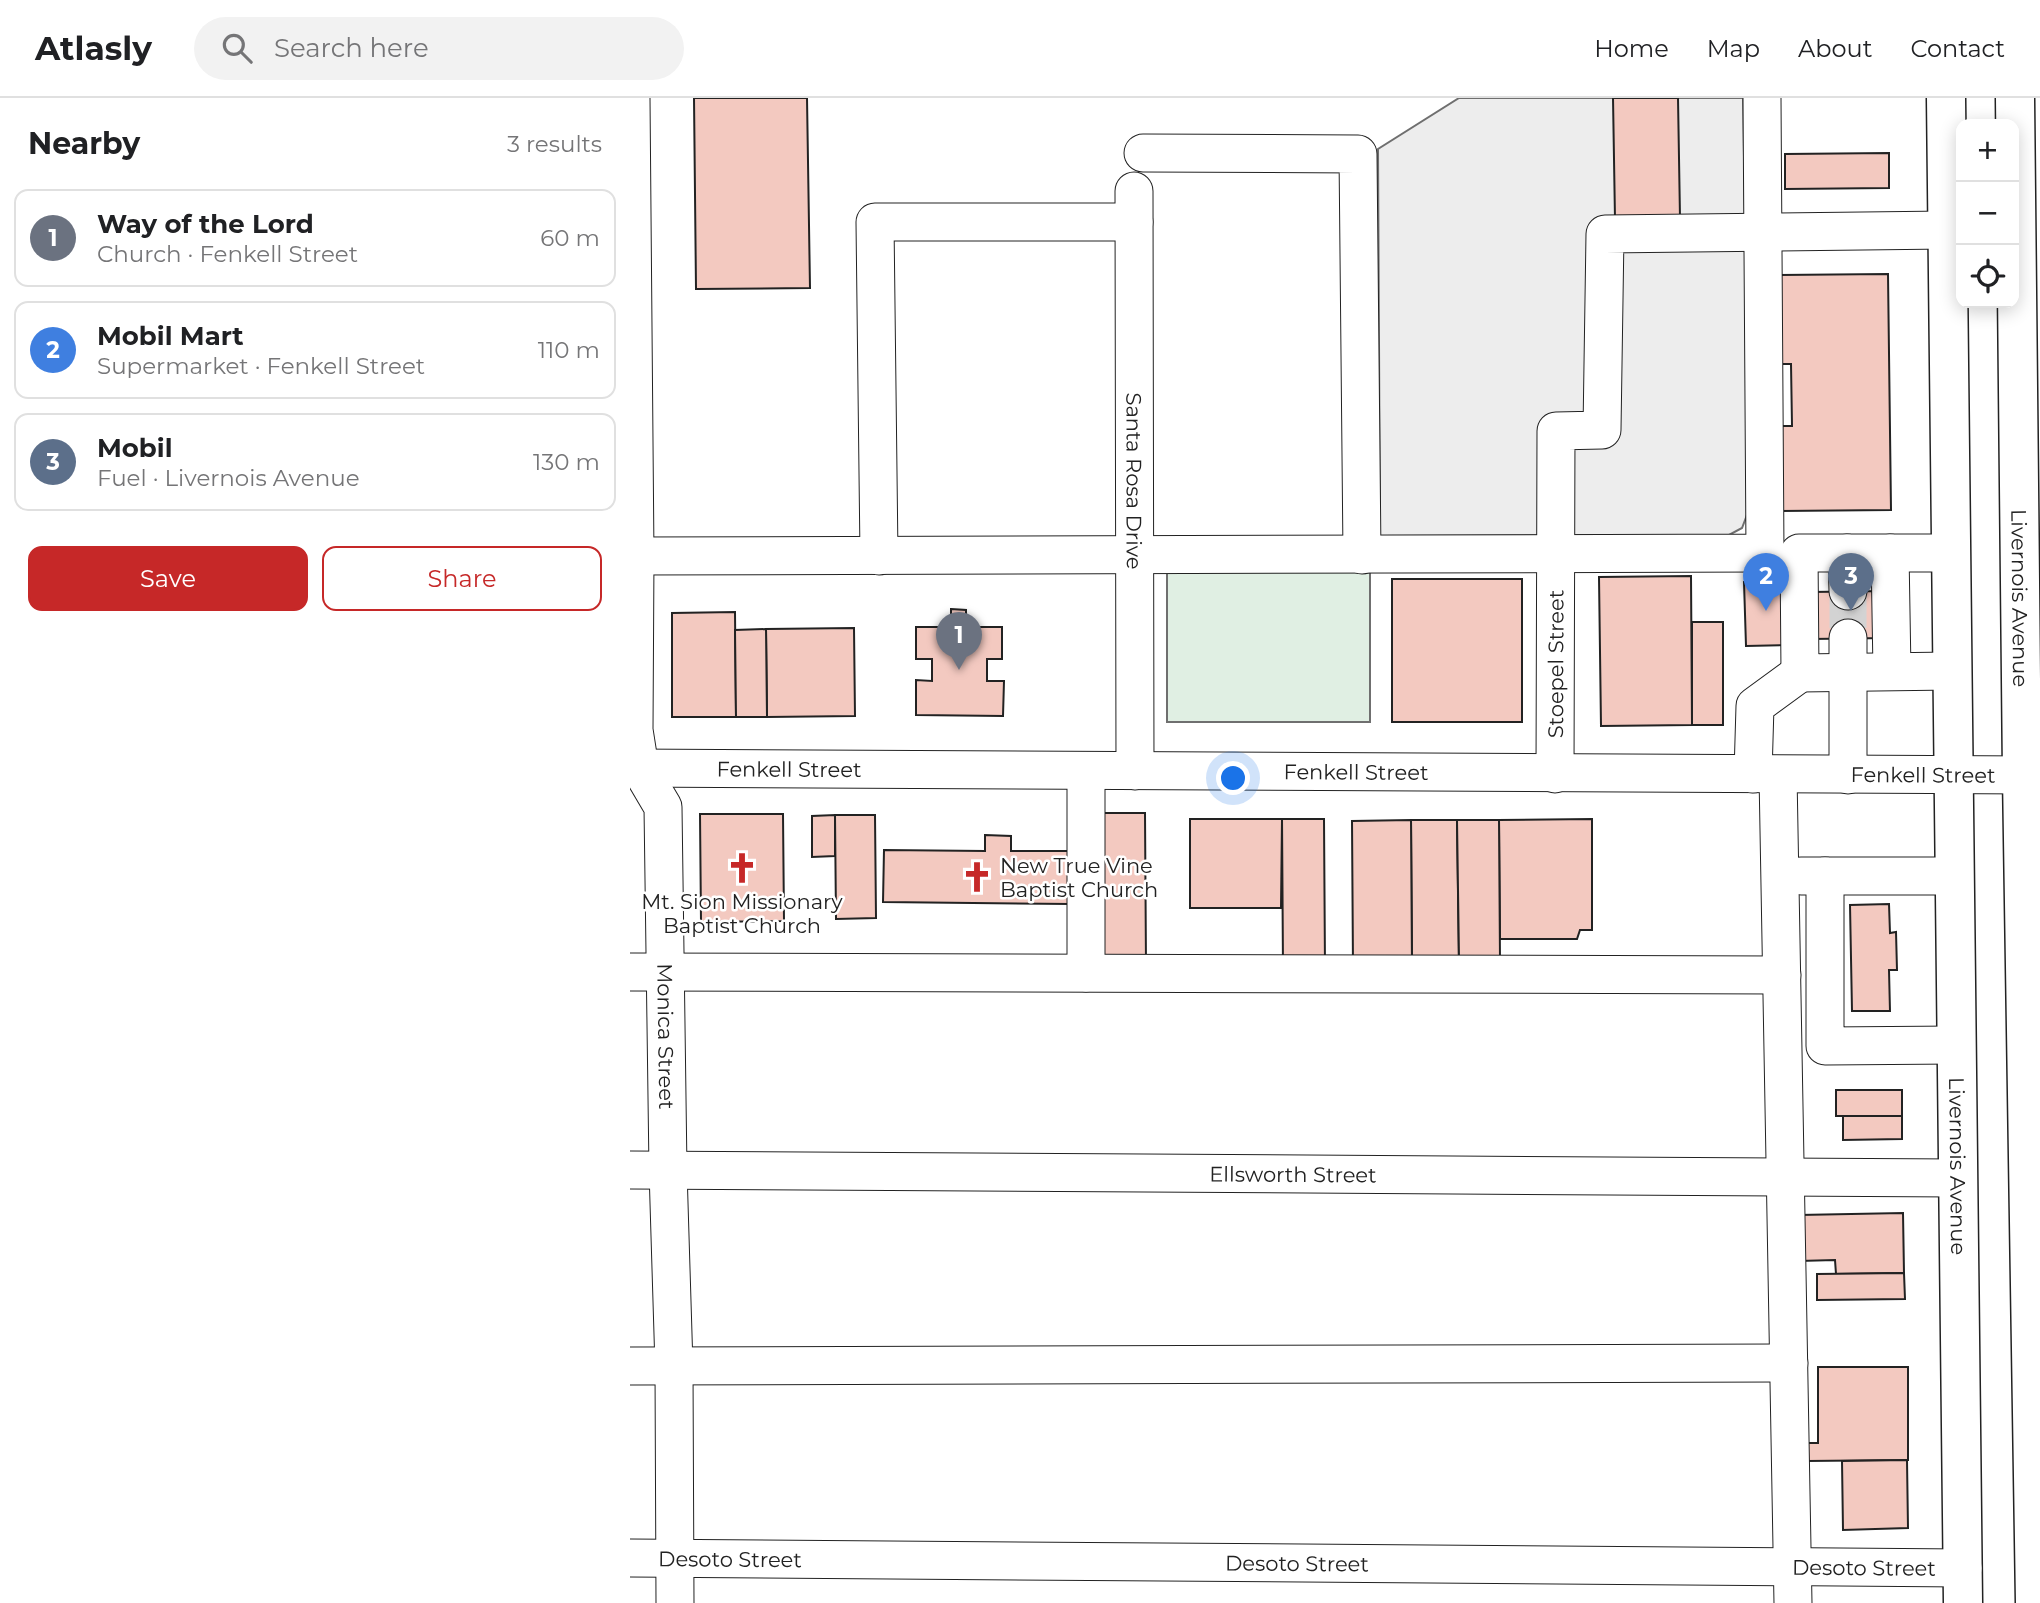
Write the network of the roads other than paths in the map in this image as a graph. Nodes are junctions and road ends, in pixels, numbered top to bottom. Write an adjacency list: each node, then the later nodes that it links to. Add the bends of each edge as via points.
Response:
1 (631, 98): 16 (street, Monica Street)
2 (1762, 98): 7 (street)
3 (2015, 98): 9 (main road, Livernois Avenue)
4 (1951, 121): 6 (main road, Livernois Avenue)
5 (1143, 153): 15 (street, via 1358,155)
6 (1947, 230): 7 (street); 12 (main road, Livernois Avenue)
7 (1765, 231): 13 (street, Stoepel Street, via 1605,234 1602,429 1556,431); 13 (street, via 1765,553)
8 (1993, 308): 19 (main road, via 1995,527)
9 (2030, 484): 19 (main road, Livernois Avenue)
10 (1847, 553): 11 (street); 18 (street); 23 (street, via 1799,554)
11 (1890, 553): 12 (street); 21 (street)
12 (1950, 553): 22 (main road, Livernois Avenue)
13 (1557, 554): 15 (street); 27 (street, Stoepel Street)
14 (1135, 555): 15 (street); 17 (street); 17 (street, Santa Rosa Drive, via 1134,206 875,222); 26 (street, Santa Rosa Drive)
15 (1362, 555)
16 (632, 556): 17 (street); 24 (street, Monica Street)
17 (879, 556)
18 (1848, 591)
19 (2021, 648): 31 (main road, Livernois Avenue)
20 (1848, 655): 21 (street); 23 (street); 30 (street)
21 (1892, 671): 22 (street)
22 (1952, 671): 28 (main road, Livernois Avenue)
23 (1800, 673): 29 (street, via 1755,706)
24 (635, 768): 25 (street, Fenkell Street); 37 (street, Monica Street, via 663,807)
25 (1086, 771): 26 (street, Fenkell Street); 38 (street)
26 (1135, 771): 27 (street, Fenkell Street)
27 (1555, 774): 29 (street, Fenkell Street)
28 (1952, 774): 30 (street, Fenkell Street); 31 (street, Fenkell Street); 34 (main road, Livernois Avenue)
29 (1765, 775): 30 (street, Fenkell Street); 32 (street)
30 (1848, 775)
31 (2031, 775): 35 (main road, Livernois Avenue)
32 (1780, 876): 33 (street); 39 (street)
33 (1825, 876): 34 (street); 41 (street, via 1825,1046)
34 (1954, 876): 41 (main road, Livernois Avenue)
35 (2032, 877): 40 (main road, Livernois Avenue)
36 (630, 972): 37 (street)
37 (666, 972): 38 (street); 44 (street, Monica Street)
38 (1086, 973): 39 (street)
39 (1782, 975): 45 (street)
40 (2033, 977): 42 (main road, Livernois Avenue)
41 (1956, 1045): 46 (main road, Livernois Avenue)
42 (2034, 1066): 54 (main road, Livernois Avenue)
43 (630, 1170): 44 (street, Ellsworth Street)
44 (668, 1171): 45 (street, Ellsworth Street); 49 (street, Monica Street)
45 (1786, 1177): 46 (street, Ellsworth Street); 47 (street)
46 (1958, 1189): 53 (main road, Livernois Avenue); 57 (main road, via 1985,1312)
47 (1789, 1363): 49 (street); 52 (street)
48 (630, 1366): 49 (street)
49 (674, 1367): 51 (street, Monica Street)
50 (630, 1558): 51 (street, Desoto Street)
51 (674, 1558): 52 (street, Desoto Street); 55 (street, Monica Street)
52 (1793, 1567): 53 (street, Desoto Street); 56 (street)
53 (1963, 1586)
54 (2036, 1588)
55 (675, 1603)
56 (1793, 1603)
57 (1990, 1603)

